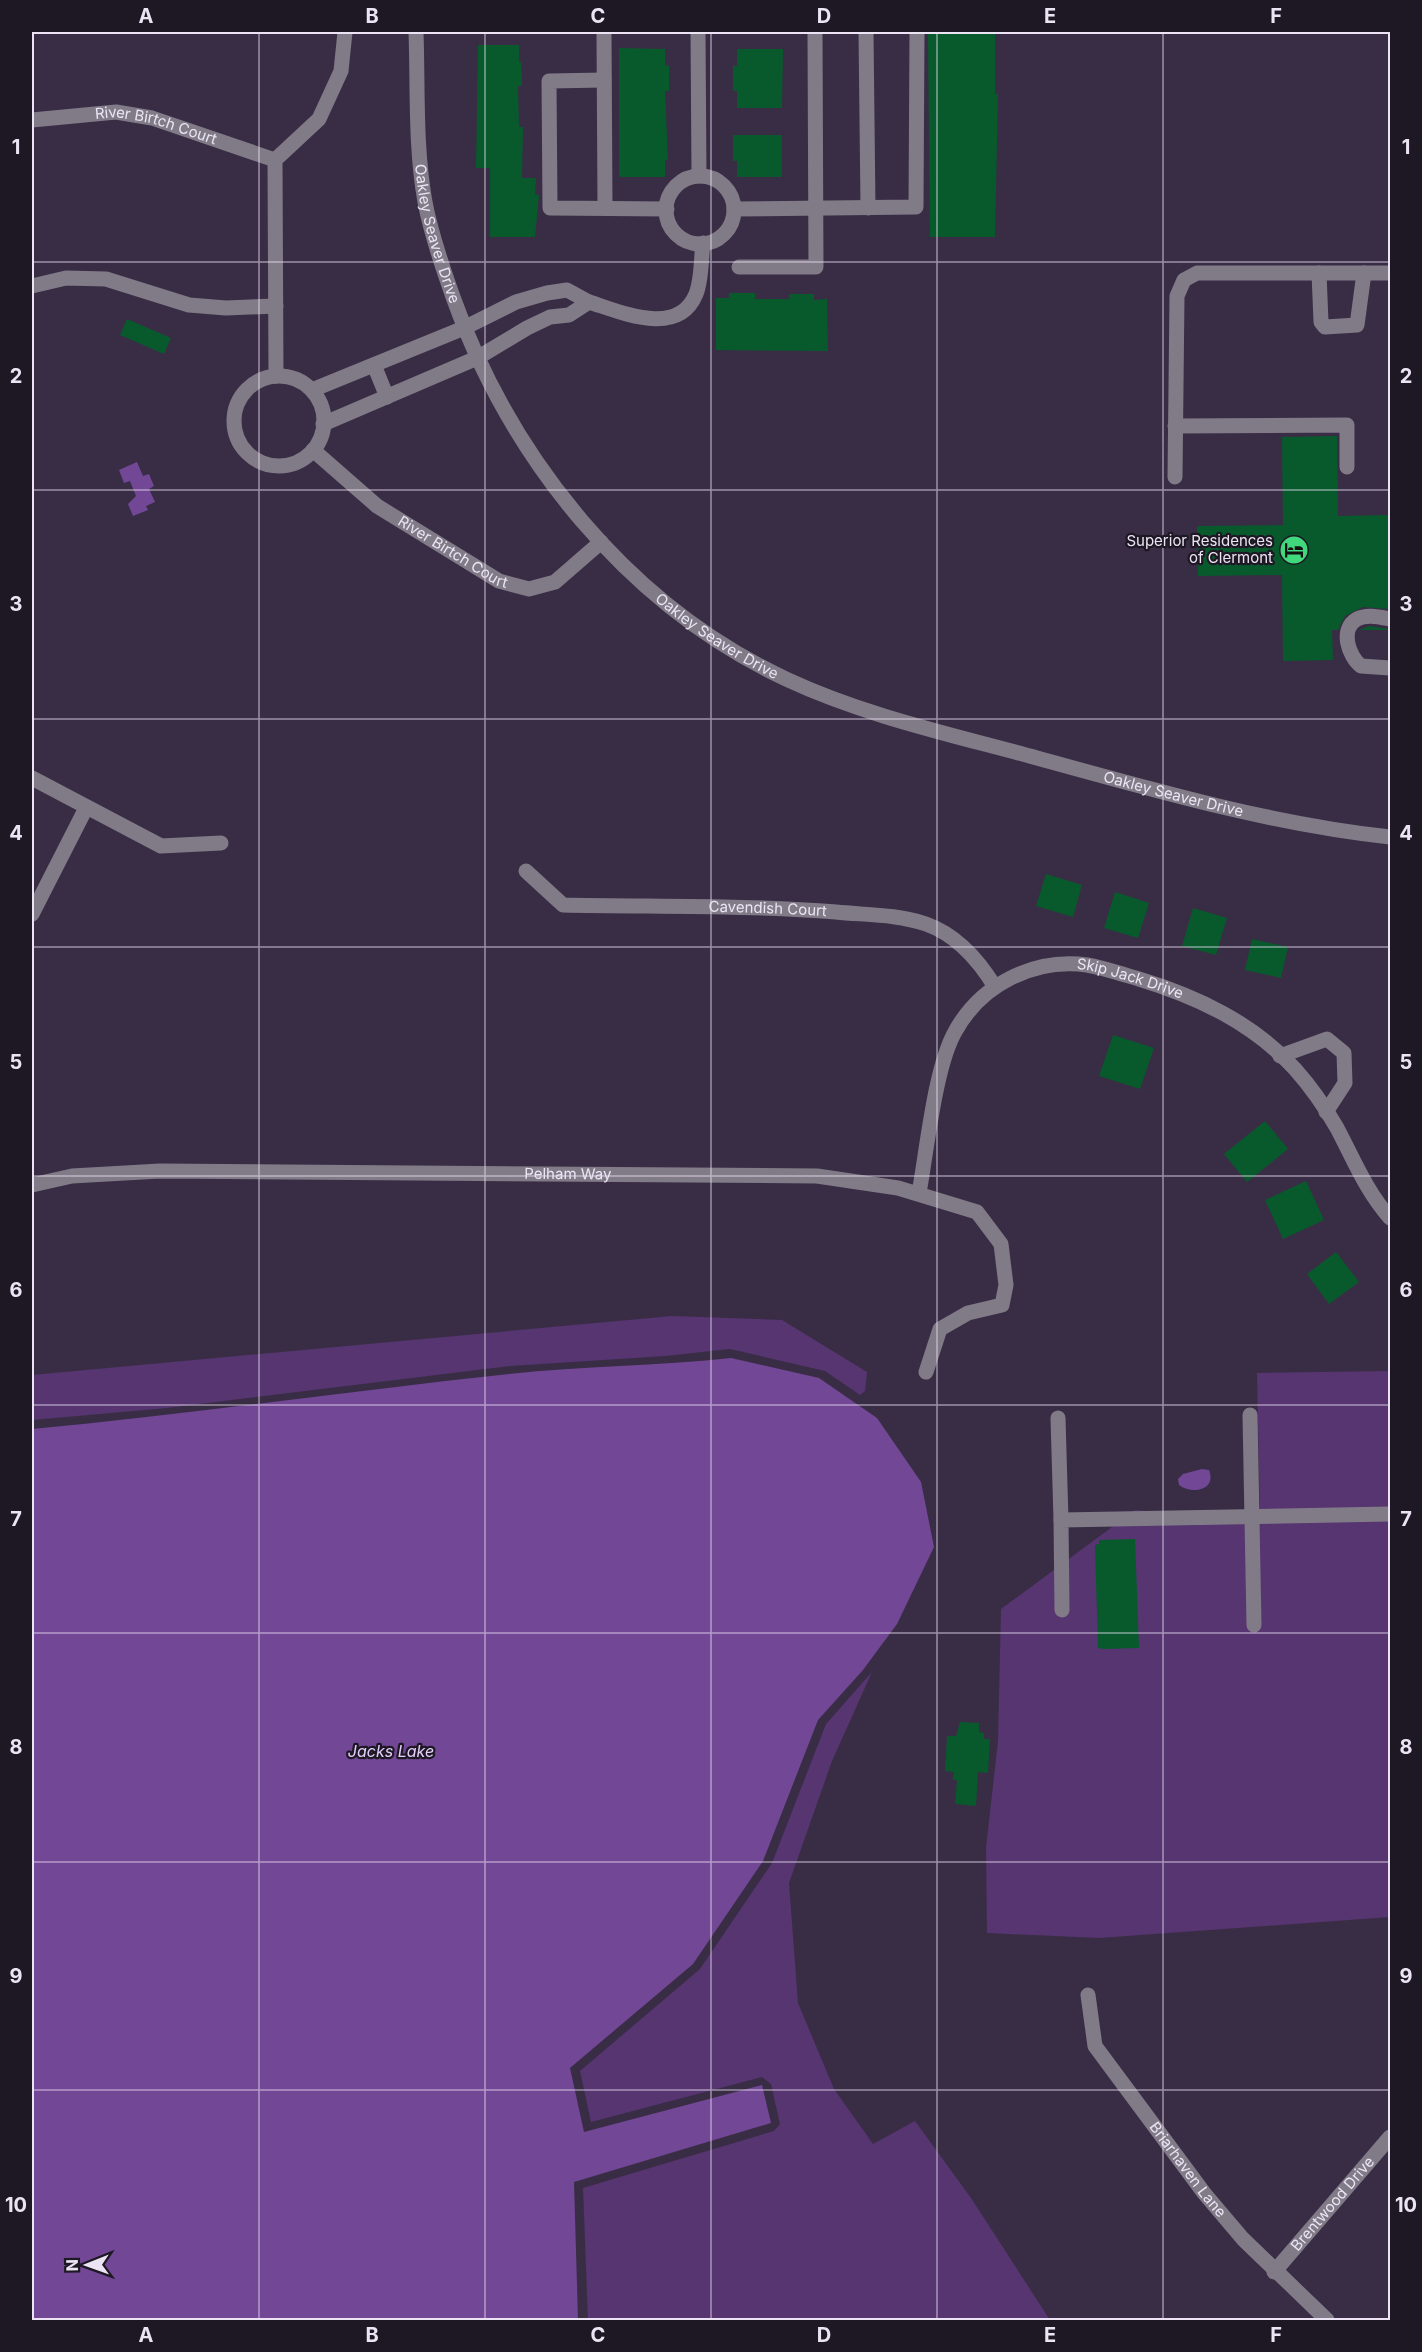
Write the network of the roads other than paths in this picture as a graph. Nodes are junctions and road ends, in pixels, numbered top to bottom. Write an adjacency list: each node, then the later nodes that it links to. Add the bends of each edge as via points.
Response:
1 (345, 32): 10 (street, via 341,71 319,119)
2 (416, 32): 25 (street, Oakley Seaver Drive, via 420,160 426,204)
3 (604, 32): 8 (street)
4 (698, 32): 11 (street)
5 (815, 32): 16 (street)
6 (866, 32): 14 (street)
7 (917, 32): 14 (street, via 916,207)
8 (604, 80): 12 (street); 12 (street, via 549,81 550,208)
9 (32, 120): 10 (street, River Birtch Court, via 116,112 152,118)
10 (275, 160): 24 (street)
11 (699, 176): 13 (street, via 675,186); 15 (street, via 714,178 724,185)
12 (605, 208): 13 (street)
13 (667, 208): 17 (street, via 677,235)
14 (868, 208): 16 (street)
15 (734, 209): 16 (street); 17 (street, via 729,228 721,237)
16 (816, 209): 18 (street, via 816,267)
17 (703, 243): 23 (street, via 696,293 686,309 665,319 641,318)
18 (739, 267)
19 (1319, 273): 20 (street); 20 (street, via 1321,322 1325,327 1358,325); 32 (street, via 1197,273 1184,280 1177,296)
20 (1364, 273): 21 (street)
21 (1390, 273)
22 (32, 286): 24 (street, via 66,278 106,279 189,305)
23 (589, 302): 25 (street, via 567,290 547,293 516,302); 26 (street, via 569,315 550,317 527,327)
24 (276, 306): 28 (street)
25 (464, 328): 26 (street, Oakley Seaver Drive); 27 (street)
26 (477, 358): 30 (street); 36 (street, Oakley Seaver Drive, via 522,442 561,497)
27 (374, 365): 29 (street); 30 (street)
28 (276, 376): 29 (street, via 290,377); 33 (street, via 262,379 240,398 234,427 238,441 247,453 273,466 302,460)
29 (312, 390): 31 (street, via 323,413)
30 (387, 397): 31 (street)
31 (323, 424): 33 (street)
32 (1175, 426): 34 (street, via 1347,425); 35 (street)
33 (313, 450): 36 (street, River Birtch Court, via 377,506 499,581 529,590 555,582)
34 (1347, 467)
35 (1175, 477)
36 (601, 542): 41 (street, Oakley Seaver Drive, via 641,582 695,626 784,678 824,696 1235,812 1331,831)
37 (1390, 619): 38 (street, via 1358,619 1348,635 1350,653 1361,666)
38 (1390, 668)
39 (32, 778): 40 (street)
40 (86, 808): 42 (street, via 161,846); 44 (street)
41 (1390, 837)
42 (222, 843)
43 (526, 871): 45 (street, Cavendish Court, via 563,905 801,910 903,918 949,936 968,951)
44 (32, 914)
45 (995, 987): 46 (street, Skip Jack Drive, via 1038,967 1060,964 1102,969 1177,990 1210,1005 1238,1021); 49 (street, Skip Jack Drive, via 967,1012 944,1056)
46 (1280, 1056): 47 (street, Skip Jack Drive); 47 (street, via 1327,1039 1344,1053 1345,1083)
47 (1326, 1112): 50 (street, Skip Jack Drive, via 1362,1180)
48 (32, 1185): 49 (street, Pelham Way, via 72,1176 160,1170 817,1176)
49 (919, 1193): 51 (street, Pelham Way, via 977,1212 1001,1244 1006,1286 1002,1305 968,1313 940,1329)
50 (1390, 1218)
51 (926, 1372)
52 (1250, 1415): 55 (street)
53 (1058, 1418): 56 (street)
54 (1390, 1514): 55 (street)
55 (1253, 1517): 56 (street); 58 (street)
56 (1061, 1520): 57 (street)
57 (1062, 1610)
58 (1254, 1626)
59 (1088, 1995): 61 (street, Briarhaven Lane, via 1095,2046 1204,2193)
60 (1390, 2137): 61 (street, Brentwood Drive)
61 (1274, 2272): 62 (street, Briarhaven Lane)
62 (1327, 2320)

